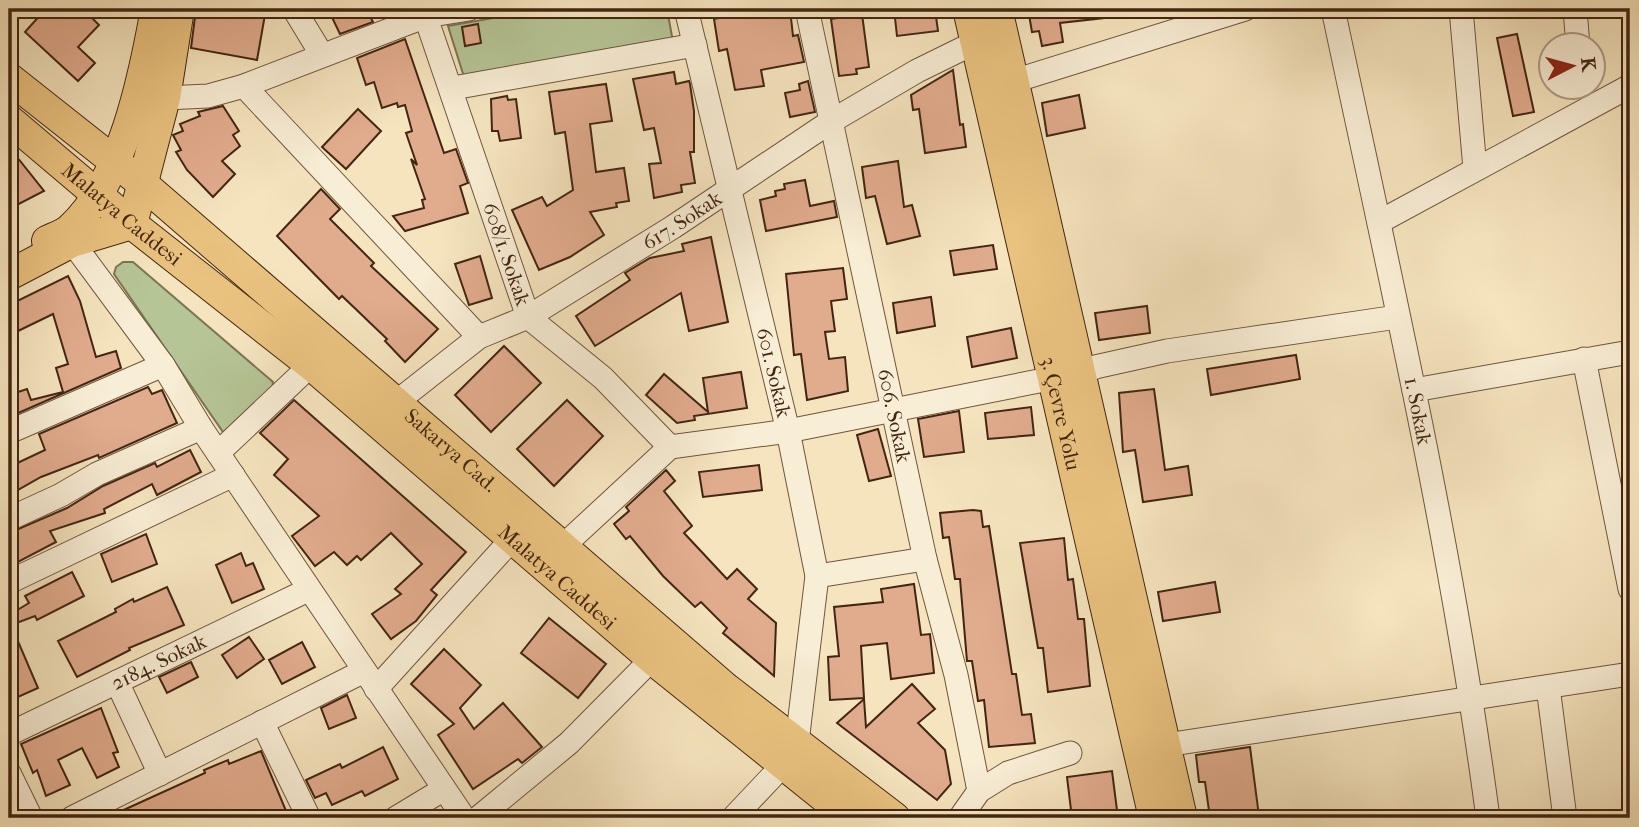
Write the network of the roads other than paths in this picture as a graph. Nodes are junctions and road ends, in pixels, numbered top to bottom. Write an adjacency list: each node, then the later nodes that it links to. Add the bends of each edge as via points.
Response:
1 (156, 9): 28 (main road, via 137,99)
2 (179, 9): 24 (main road)
3 (294, 9): 17 (street)
4 (469, 9): 13 (street)
5 (686, 9): 16 (street, 601. Sokak)
6 (807, 9): 27 (street, 606. Sokak)
7 (968, 9): 15 (main road, 3. Çevre Yolu)
8 (997, 9): 19 (main road, 3. Çevre Yolu)
9 (1245, 9): 19 (street)
10 (1333, 9): 33 (street, 1. Sokak)
11 (1461, 9): 29 (street)
12 (1575, 9): 14 (street)
13 (425, 12): 17 (street); 22 (street, 608/1. Sokak)
14 (1577, 32)
15 (976, 42): 27 (street, 617. Sokak); 45 (main road, 3. Çevre Yolu)
16 (695, 45): 22 (street); 31 (street, 601. Sokak)
17 (322, 55): 20 (street)
18 (9, 78): 28 (main road, Sakarya Cad.)
19 (1014, 81): 45 (main road, 3. Çevre Yolu)
20 (244, 86): 24 (street, via 208,96); 40 (street)
21 (1630, 86): 23 (street)
22 (453, 88): 38 (street, 608/1. Sokak)
23 (1608, 92)
24 (165, 97): 30 (main road)
25 (1577, 102): 29 (street)
26 (9, 120): 32 (main road, Malatya Caddesi)
27 (830, 122): 31 (street, 617. Sokak); 48 (street, 606. Sokak)
28 (115, 161): 30 (main road, Sakarya Cad.); 32 (main road)
29 (1475, 169): 33 (street)
30 (143, 184): 34 (main road); 47 (main road, Sakarya Cad.)
31 (730, 188): 38 (street, 617. Sokak); 50 (street, 601. Sokak)
32 (96, 195): 34 (main road, Malatya Caddesi); 36 (main road, via 71,229)
33 (1378, 222): 39 (street, 1. Sokak)
34 (132, 223): 35 (main road); 44 (main road, Malatya Caddesi)
35 (72, 242): 37 (main road); 43 (street)
36 (9, 260)
37 (9, 275)
38 (528, 317): 40 (street, 617. Sokak); 52 (street, 608/1. Sokak, via 603,379)
39 (1397, 317): 45 (street, via 1167,351); 46 (street, 1. Sokak)
40 (478, 337): 47 (street, 617. Sokak)
41 (1630, 352): 42 (street)
42 (1584, 359): 46 (street); 61 (street)
43 (163, 365): 49 (street); 51 (street)
44 (311, 365): 53 (street); 56 (main road, Malatya Caddesi)
45 (1068, 377): 48 (street); 71 (main road, 3. Çevre Yolu); 88 (main road, 3. Çevre Yolu)
46 (1414, 390): 68 (street, 1. Sokak)
47 (394, 404): 57 (main road, Sakarya Cad.)
48 (894, 410): 50 (street); 58 (street, 606. Sokak)
49 (201, 428): 53 (street); 55 (street)
50 (788, 431): 52 (street); 59 (street, 601. Sokak)
51 (9, 432)
52 (670, 447): 57 (street)
53 (218, 453): 54 (street)
54 (233, 475): 60 (street); 62 (street)
55 (9, 519)
56 (513, 538): 63 (main road, Malatya Caddesi); 65 (street)
57 (562, 547): 73 (main road, Sakarya Cad., via 727,689)
58 (925, 559): 59 (street); 77 (street, 606. Sokak, via 956,675)
59 (817, 576): 73 (street, 601. Sokak)
60 (9, 582)
61 (1630, 589)
62 (308, 590): 65 (street); 66 (street, 2184. Sokak)
63 (652, 659): 73 (main road, Malatya Caddesi); 83 (street, via 569,743)
64 (1630, 674): 67 (street)
65 (370, 680): 69 (street); 76 (street)
66 (117, 682): 70 (street, 2184. Sokak); 75 (street)
67 (1548, 687): 68 (street); 91 (street)
68 (1472, 700): 71 (street); 90 (street, 1. Sokak)
69 (262, 722): 75 (street); 80 (street)
70 (9, 734)
71 (1166, 745): 89 (main road, 3. Çevre Yolu)
72 (1070, 753): 77 (street, via 1008,773)
73 (789, 754): 84 (street); 85 (main road, Malatya Caddesi); 86 (main road, Sakarya Cad.)
74 (9, 773): 78 (street)
75 (160, 774): 79 (street)
76 (444, 789): 81 (street); 82 (street)
77 (979, 791): 87 (street)
78 (31, 818)
79 (72, 818)
80 (309, 818)
81 (396, 818)
82 (464, 818)
83 (478, 818)
84 (733, 818)
85 (850, 818)
86 (895, 818)
87 (960, 818)
88 (1154, 818)
89 (1182, 818)
90 (1488, 818)
91 (1565, 818)

